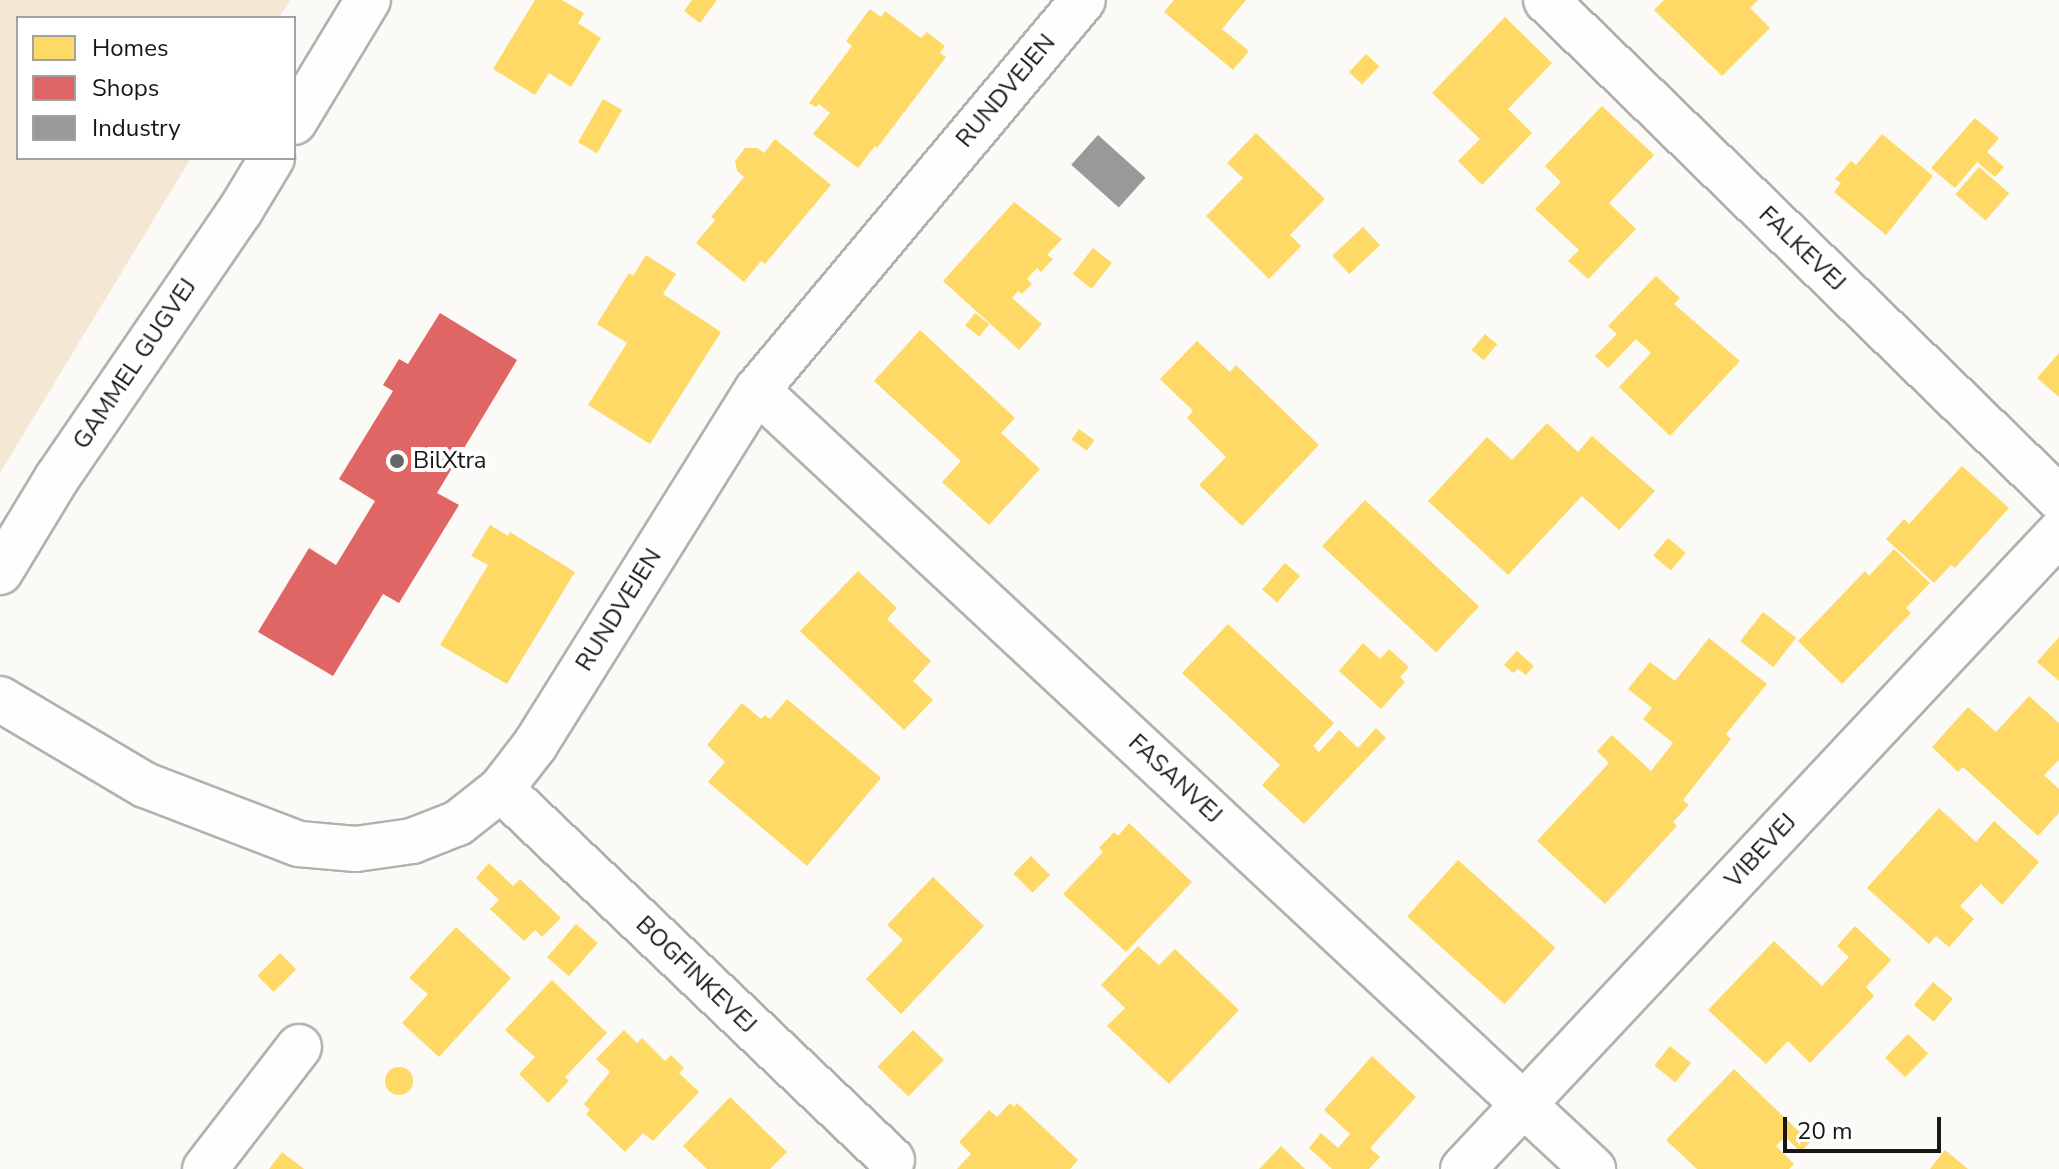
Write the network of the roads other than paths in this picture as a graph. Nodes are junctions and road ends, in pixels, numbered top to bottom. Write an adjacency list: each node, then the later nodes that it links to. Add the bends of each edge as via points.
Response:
1 (368, 0): 4 (street)
2 (1083, 0): 6 (street, RUNDVEJEN)
3 (1546, 0): 7 (street, FALKEVEJ)
4 (296, 119)
5 (271, 160): 9 (street, GAMMEL GUGVEJ)
6 (757, 390): 11 (street, RUNDVEJEN, via 535,745); 13 (street, FASANVEJ)
7 (2059, 498)
8 (2059, 533): 13 (street, VIBEVEJ)
9 (0, 572)
10 (0, 699): 11 (street, RUNDVEJEN, via 145,785 299,844 356,849 412,841 458,823)
11 (501, 789): 14 (street, BOGFINKEVEJ)
12 (299, 1047): 15 (street)
13 (1524, 1104): 16 (street, VIBEVEJ); 17 (street, FASANVEJ)
14 (892, 1160)
15 (205, 1169)
16 (1463, 1169)
17 (1593, 1169)

